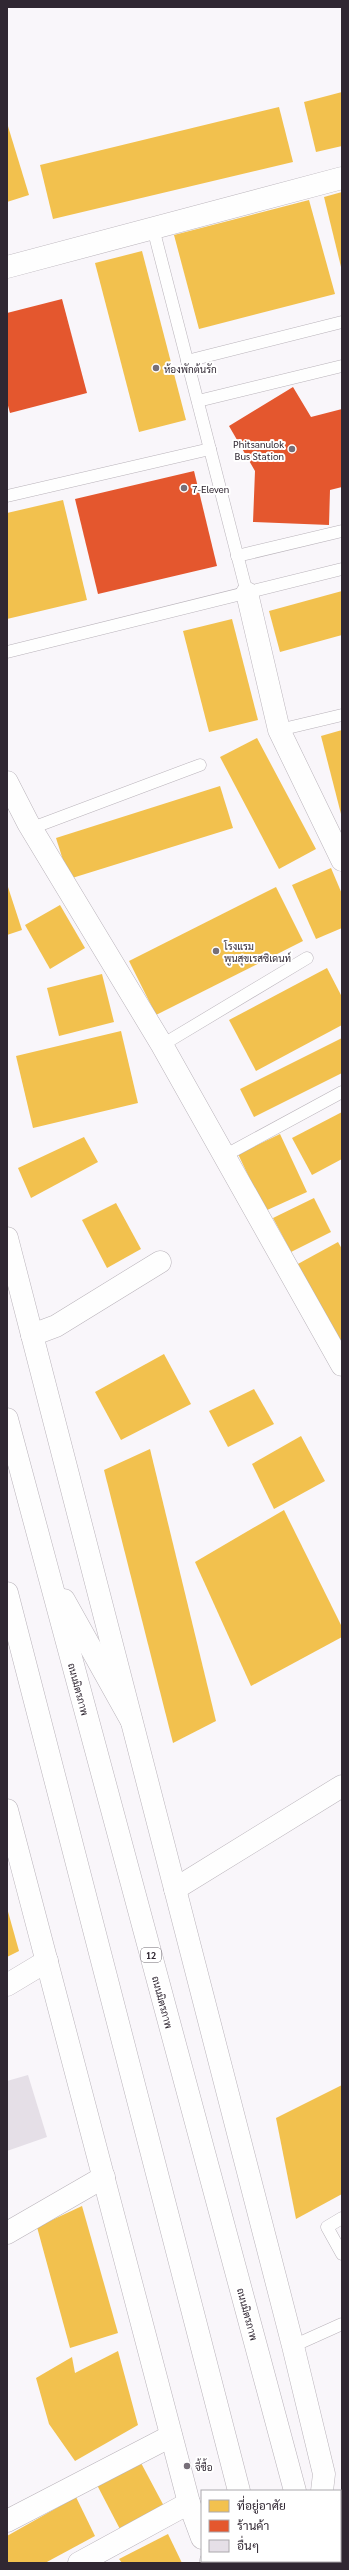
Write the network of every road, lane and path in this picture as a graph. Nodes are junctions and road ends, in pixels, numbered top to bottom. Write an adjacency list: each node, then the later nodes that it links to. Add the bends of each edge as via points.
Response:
1 (342, 178): 2 (main road)
2 (153, 228): 3 (main road); 5 (lane)
3 (7, 267)
4 (342, 322): 5 (lane)
5 (187, 362): 7 (lane)
6 (342, 366): 7 (lane)
7 (198, 401): 8 (lane)
8 (210, 448): 9 (lane); 11 (lane)
9 (7, 496)
10 (342, 531): 11 (lane)
11 (237, 556): 13 (lane)
12 (342, 570): 13 (lane)
13 (247, 593): 14 (lane); 16 (main road)
14 (7, 652)
15 (342, 714): 16 (lane)
16 (279, 730): 20 (main road)
17 (200, 765): 19 (lane)
18 (7, 782): 19 (main road)
19 (32, 828): 22 (main road)
20 (342, 860)
21 (306, 958): 22 (lane)
22 (162, 1045): 24 (main road)
23 (342, 1092): 24 (lane)
24 (224, 1156): 28 (main road)
25 (7, 1238): 27 (main road)
26 (160, 1262): 27 (main road, via 56,1326)
27 (32, 1335): 32 (main road)
28 (342, 1365)
29 (7, 1419): 30 (main road, ถนนมิตรภาพ / 12)
30 (48, 1573): 32 (main road); 46 (main road, ถนนมิตรภาพ / 12)
31 (7, 1593): 45 (main road)
32 (131, 1720): 35 (main road)
33 (342, 1786): 35 (main road)
34 (7, 1810): 36 (main road)
35 (175, 1889): 43 (main road)
36 (47, 1961): 37 (main road); 38 (main road)
37 (7, 1985)
38 (104, 2177): 40 (main road); 44 (main road)
39 (342, 2218): 41 (lane, via 327,2227)
40 (7, 2233)
41 (342, 2254)
42 (342, 2324): 43 (lane)
43 (293, 2346): 47 (main road, via 324,2474)
44 (172, 2436): 48 (main road); 49 (main road)
45 (239, 2490)
46 (295, 2490)
47 (322, 2490)
48 (189, 2503): 50 (main road); 51 (main road)
49 (7, 2521)
50 (201, 2535)
51 (79, 2563)

